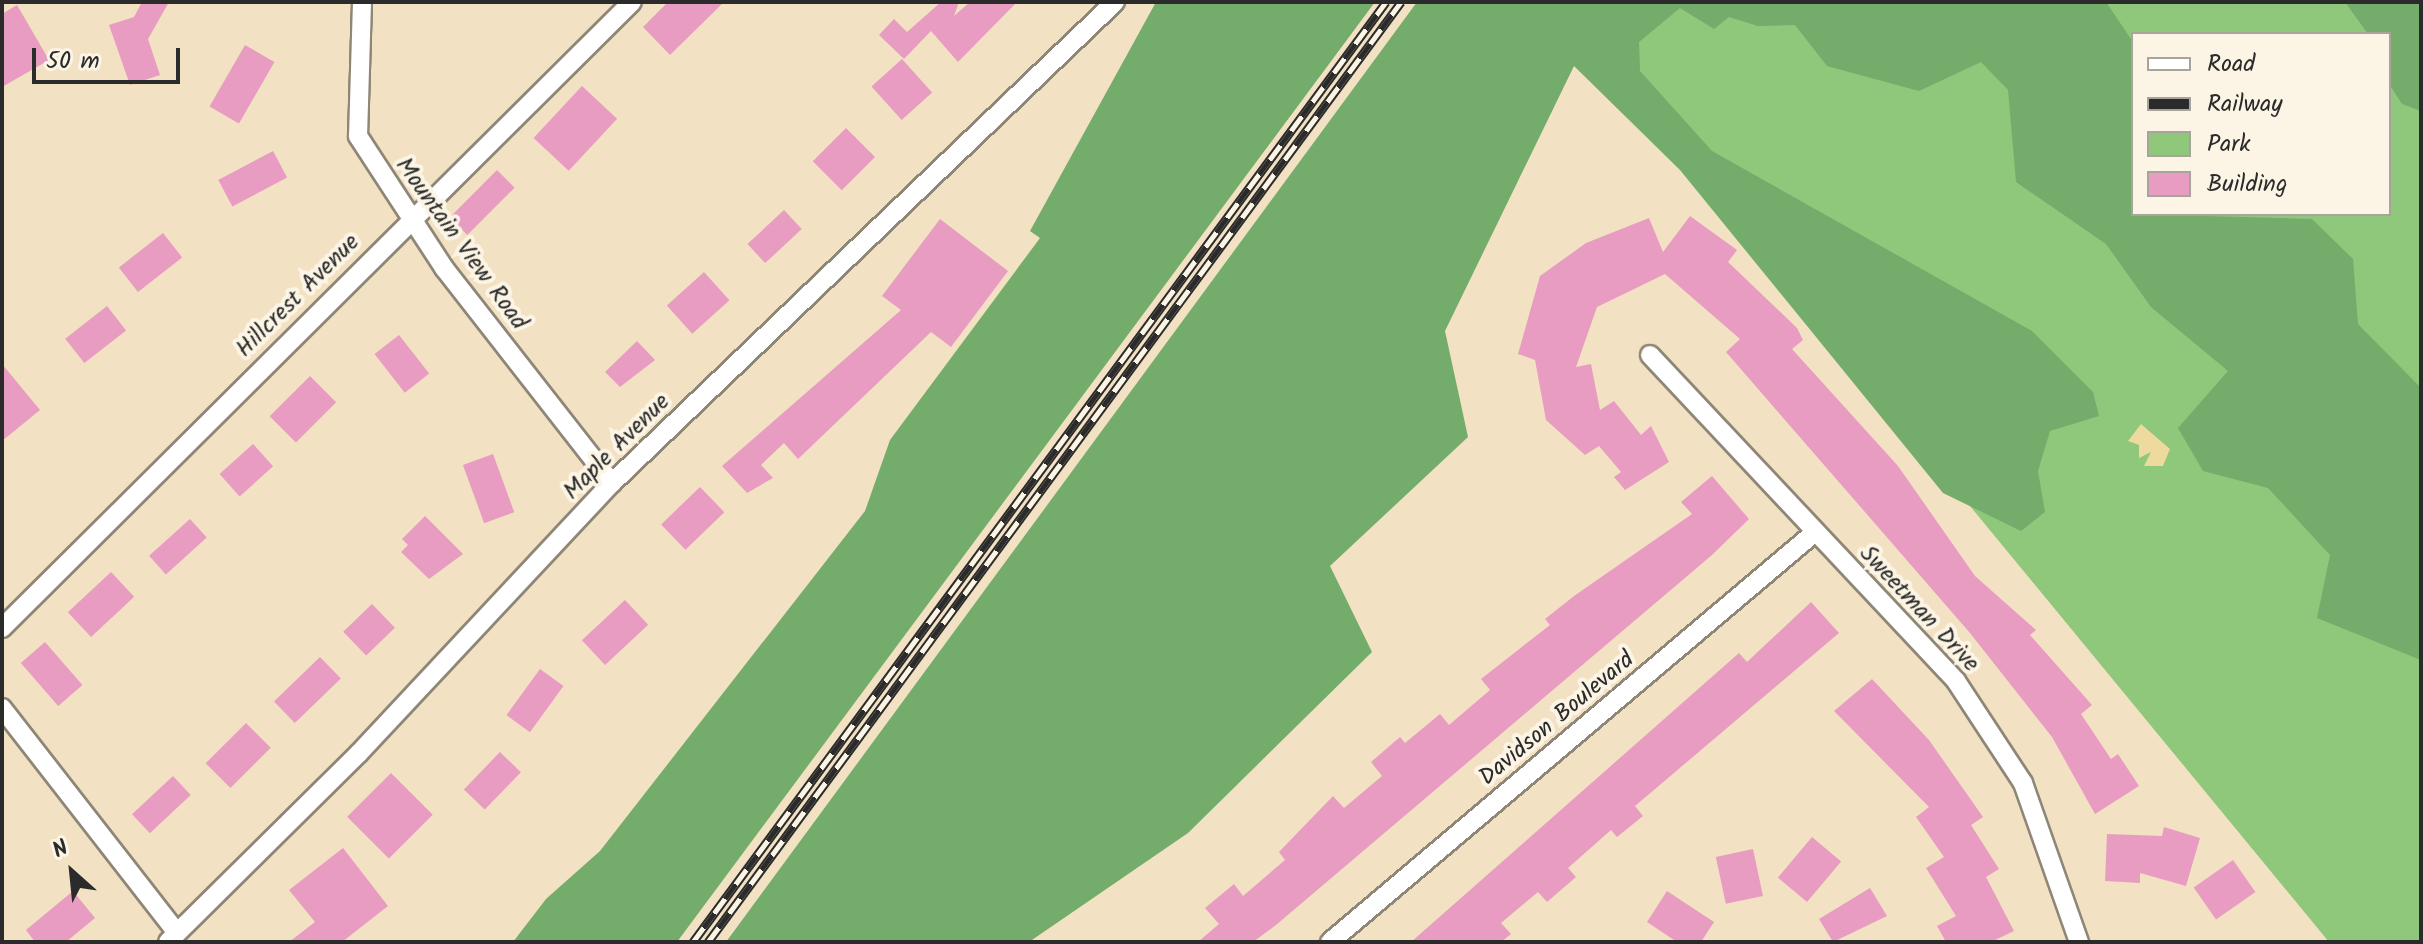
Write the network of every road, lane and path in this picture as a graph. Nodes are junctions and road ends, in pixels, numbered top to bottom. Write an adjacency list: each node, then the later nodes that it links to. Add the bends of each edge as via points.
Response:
1 (362, 2): 4 (street, Mountain View Road, via 358,136)
2 (632, 2): 4 (street, Hillcrest Avenue)
3 (1115, 2): 6 (street, Maple Avenue)
4 (409, 219): 6 (street, Mountain View Road); 8 (street, Hillcrest Avenue)
5 (1650, 355): 7 (street, Sweetman Drive)
6 (612, 483): 10 (street, Maple Avenue, via 359,753)
7 (1814, 533): 11 (street, Davidson Boulevard); 12 (street, Sweetman Drive, via 1956,681 2003,747 2023,783)
8 (2, 628)
9 (2, 708): 10 (street)
10 (173, 937)
11 (1330, 942)
12 (2079, 942)

